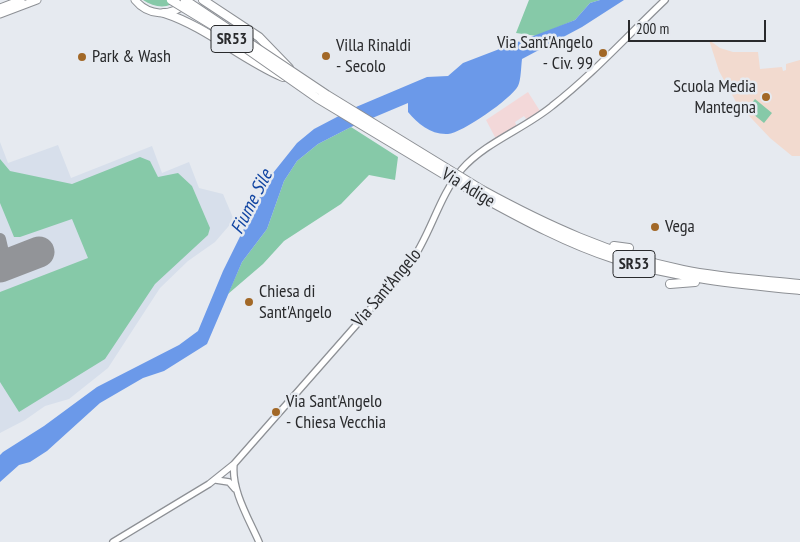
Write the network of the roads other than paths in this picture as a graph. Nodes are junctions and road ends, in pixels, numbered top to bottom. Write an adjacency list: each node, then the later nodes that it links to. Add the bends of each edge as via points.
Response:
1 (20, 0): 9 (main road)
2 (37, 0): 12 (main road)
3 (135, 0): 11 (main road, via 147,10)
4 (171, 0): 13 (highway, Via Adige / SR53, bridge)
5 (187, 0): 11 (main road, via 181,7); 13 (highway, Via Adige / SR53, bridge)
6 (203, 0): 10 (highway)
7 (210, 0): 10 (highway)
8 (666, 0): 21 (street, Via Sant'Angelo, via 557,102 463,169 450,185 428,235 409,265)
9 (0, 8)
10 (218, 10): 13 (highway, bridge, via 258,37)
11 (164, 13): 13 (highway, bridge, via 190,23 263,68)
12 (0, 14)
13 (292, 77): 14 (highway, Via Adige / SR53, bridge)
14 (481, 193): 15 (highway, Via Adige / SR53); 17 (highway, Via Adige / SR53, via 549,232 615,259 661,271)
15 (572, 235): 16 (highway); 19 (highway, Via Adige / SR53, via 608,249 684,270)
16 (629, 248)
17 (732, 283): 18 (highway, via 686,281); 20 (highway, Via Adige / SR53)
18 (670, 284)
19 (800, 284)
20 (800, 290)
21 (234, 464): 22 (street, Via Sant'Angelo); 24 (street)
22 (226, 472): 23 (street, Via Sant'Angelo); 24 (street)
23 (215, 480): 24 (street); 25 (street, Via Sant'Angelo)
24 (233, 480): 26 (street)
25 (113, 542)
26 (259, 542)

